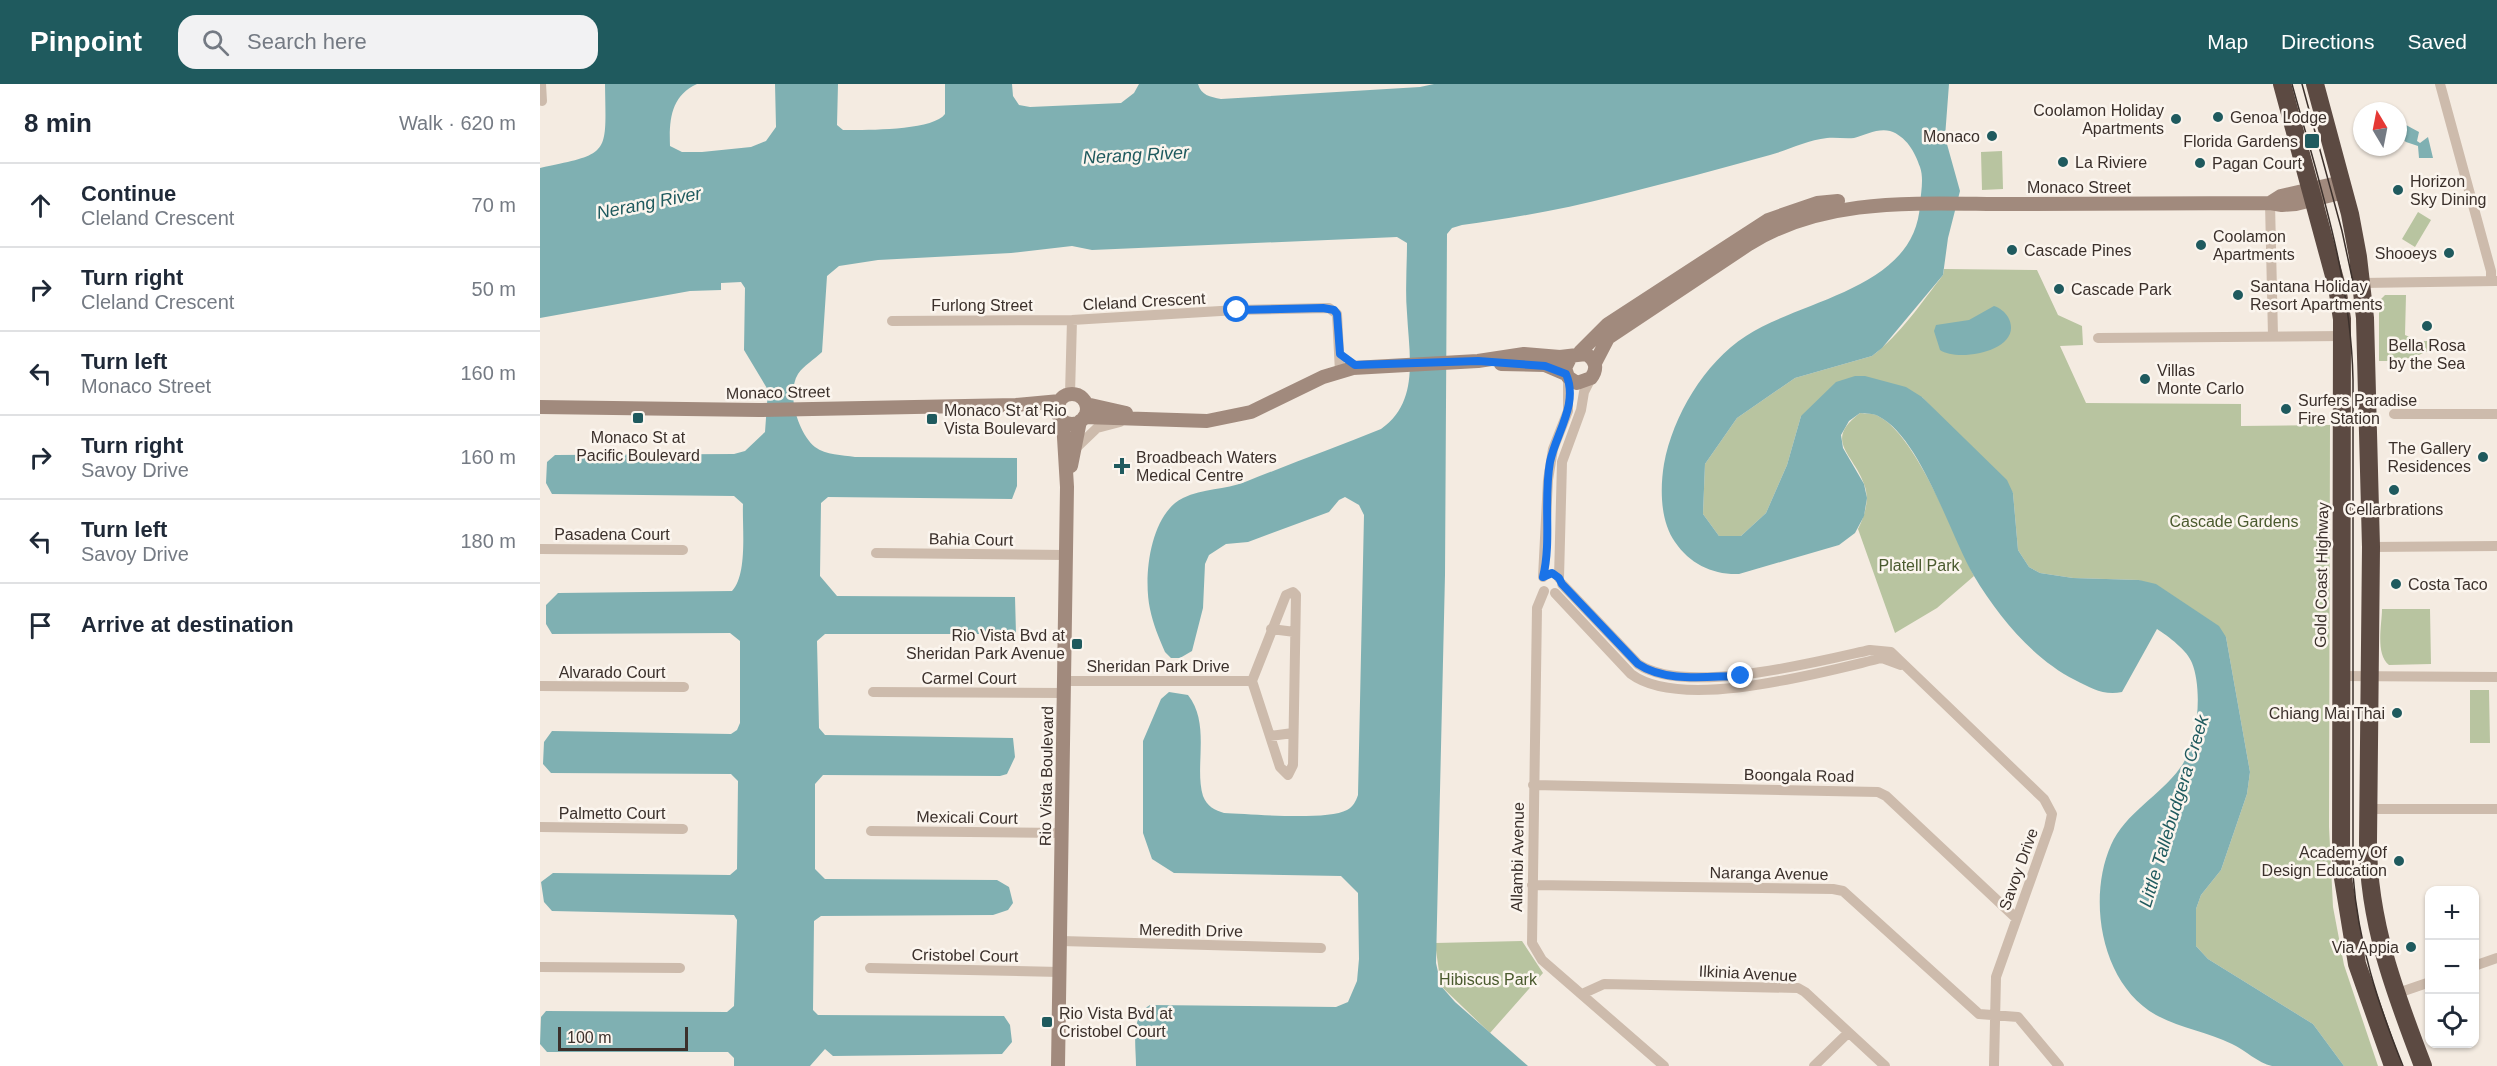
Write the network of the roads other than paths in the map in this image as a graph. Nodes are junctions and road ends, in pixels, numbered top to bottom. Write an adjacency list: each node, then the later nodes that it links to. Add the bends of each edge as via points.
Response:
1 (542, 84): 5 (street)
2 (2282, 84): 7 (highway, Gold Coast Highway)
3 (2315, 84): 6 (highway)
4 (2440, 84): 9 (street)
5 (542, 101)
6 (2343, 187): 7 (street, Monaco Street); 10 (highway)
7 (2312, 194): 8 (street, Monaco Street, via 2282,205); 15 (highway, Gold Coast Highway, via 2337,287)
8 (2270, 203): 12 (street, Monaco Street, via 1817,203 1768,220); 14 (street)
9 (2494, 281): 10 (street)
10 (2362, 283): 35 (highway)
11 (1072, 320): 13 (street, Furlong Street); 17 (street, Cleland Crescent, via 1329,308 1337,314); 26 (street, Rio Vista Boulevard)
12 (1625, 320): 18 (street, Monaco Street, via 1608,324); 20 (street, Monaco Street, via 1608,338)
13 (892, 321)
14 (2273, 336): 15 (street); 16 (street)
15 (2343, 336): 44 (highway, Gold Coast Highway)
16 (2098, 338)
17 (1340, 354): 21 (street, via 1349,362); 22 (street, Cleland Crescent)
18 (1575, 354): 19 (street, via 1524,354); 20 (street, via 1592,357); 23 (street, via 1565,368)
19 (1478, 361): 21 (street); 23 (street, via 1545,366)
20 (1595, 363): 24 (street)
21 (1367, 366): 22 (street)
22 (1340, 372): 30 (street, via 1238,415 1207,421)
23 (1567, 376): 24 (street, via 1577,383); 40 (street, via 1568,411 1553,449 1548,480)
24 (1591, 378): 41 (street, via 1562,462)
25 (540, 407): 26 (street, Monaco Street)
26 (1063, 407): 27 (street, Monaco Street, via 1068,423); 27 (street, via 1080,396); 33 (street, Rio Vista Boulevard)
27 (1084, 414): 30 (street); 31 (street); 32 (street, Rio Vista Boulevard)
28 (2394, 414): 29 (street)
29 (2497, 414)
30 (1152, 419): 31 (street)
31 (1123, 420): 32 (street, via 1097,428)
32 (1073, 451): 33 (street, Rio Vista Boulevard)
33 (1067, 487): 39 (street, Rio Vista Boulevard)
34 (2497, 546): 35 (street)
35 (2371, 547): 45 (highway)
36 (540, 549): 37 (street, Pasadena Court)
37 (684, 550)
38 (876, 553): 39 (street, Bahia Court)
39 (1066, 555): 50 (street, Rio Vista Boulevard)
40 (1543, 577): 41 (street, via 1541,585); 41 (street, via 1552,573)
41 (1555, 587): 54 (street, Allambi Avenue, via 1537,608); 62 (street, Savoy Drive, via 1649,672 1741,676 1881,650 1891,652 2049,806 2049,828)
42 (1271, 629): 43 (street); 43 (street, Sheridan Park Drive, via 1286,595 1293,592); 47 (street, Sheridan Park Drive)
43 (1295, 632): 52 (street, Sheridan Park Drive)
44 (2339, 676): 45 (street); 82 (highway, Gold Coast Highway, via 2343,893 2356,964)
45 (2368, 677): 46 (street); 56 (highway)
46 (2497, 677)
47 (1252, 681): 50 (street, Sheridan Park Drive); 53 (street, Sheridan Park Drive)
48 (540, 686): 49 (street, Alvarado Court)
49 (684, 687)
50 (1064, 687): 51 (street, Carmel Court); 60 (street, Rio Vista Boulevard)
51 (873, 692)
52 (1293, 733): 53 (street); 53 (street, Sheridan Park Drive, via 1293,769 1288,775 1280,767)
53 (1270, 736)
54 (1533, 785): 61 (street, Allambi Avenue); 62 (street, Boongala Road, via 1878,792)
55 (2497, 809): 56 (street)
56 (2368, 810): 73 (highway, via 2373,910)
57 (540, 827): 58 (street, Palmetto Court)
58 (683, 829)
59 (871, 831): 60 (street, Mexicali Court)
60 (1062, 833): 63 (street, Rio Vista Boulevard)
61 (1532, 885): 72 (street, Allambi Avenue, via 1532,943 1542,960); 74 (street, Naranga Avenue, via 1833,888 1843,891 1979,1014)
62 (2016, 918): 74 (street, Savoy Drive, via 1995,977)
63 (1061, 941): 64 (street, Meredith Drive); 70 (street, Rio Vista Boulevard)
64 (1321, 948)
65 (2497, 958): 66 (street)
66 (2479, 965)
67 (540, 966): 68 (street)
68 (680, 968)
69 (870, 968): 70 (street, Cristobel Court)
70 (1060, 972): 76 (street, Rio Vista Boulevard)
71 (2425, 984): 73 (street)
72 (1582, 994): 75 (street, Ilkinia Avenue, via 1604,984 1798,988); 77 (street, Allambi Avenue)
73 (2395, 994): 83 (highway)
74 (1994, 1015): 80 (street, Savoy Drive); 81 (street, Naranga Avenue, via 2018,1017)
75 (1848, 1033): 78 (street); 79 (street, Ilkinia Avenue)
76 (1059, 1066)
77 (1664, 1066)
78 (1814, 1066)
79 (1884, 1066)
80 (1994, 1066)
81 (2059, 1066)
82 (2393, 1066)
83 (2423, 1066)

